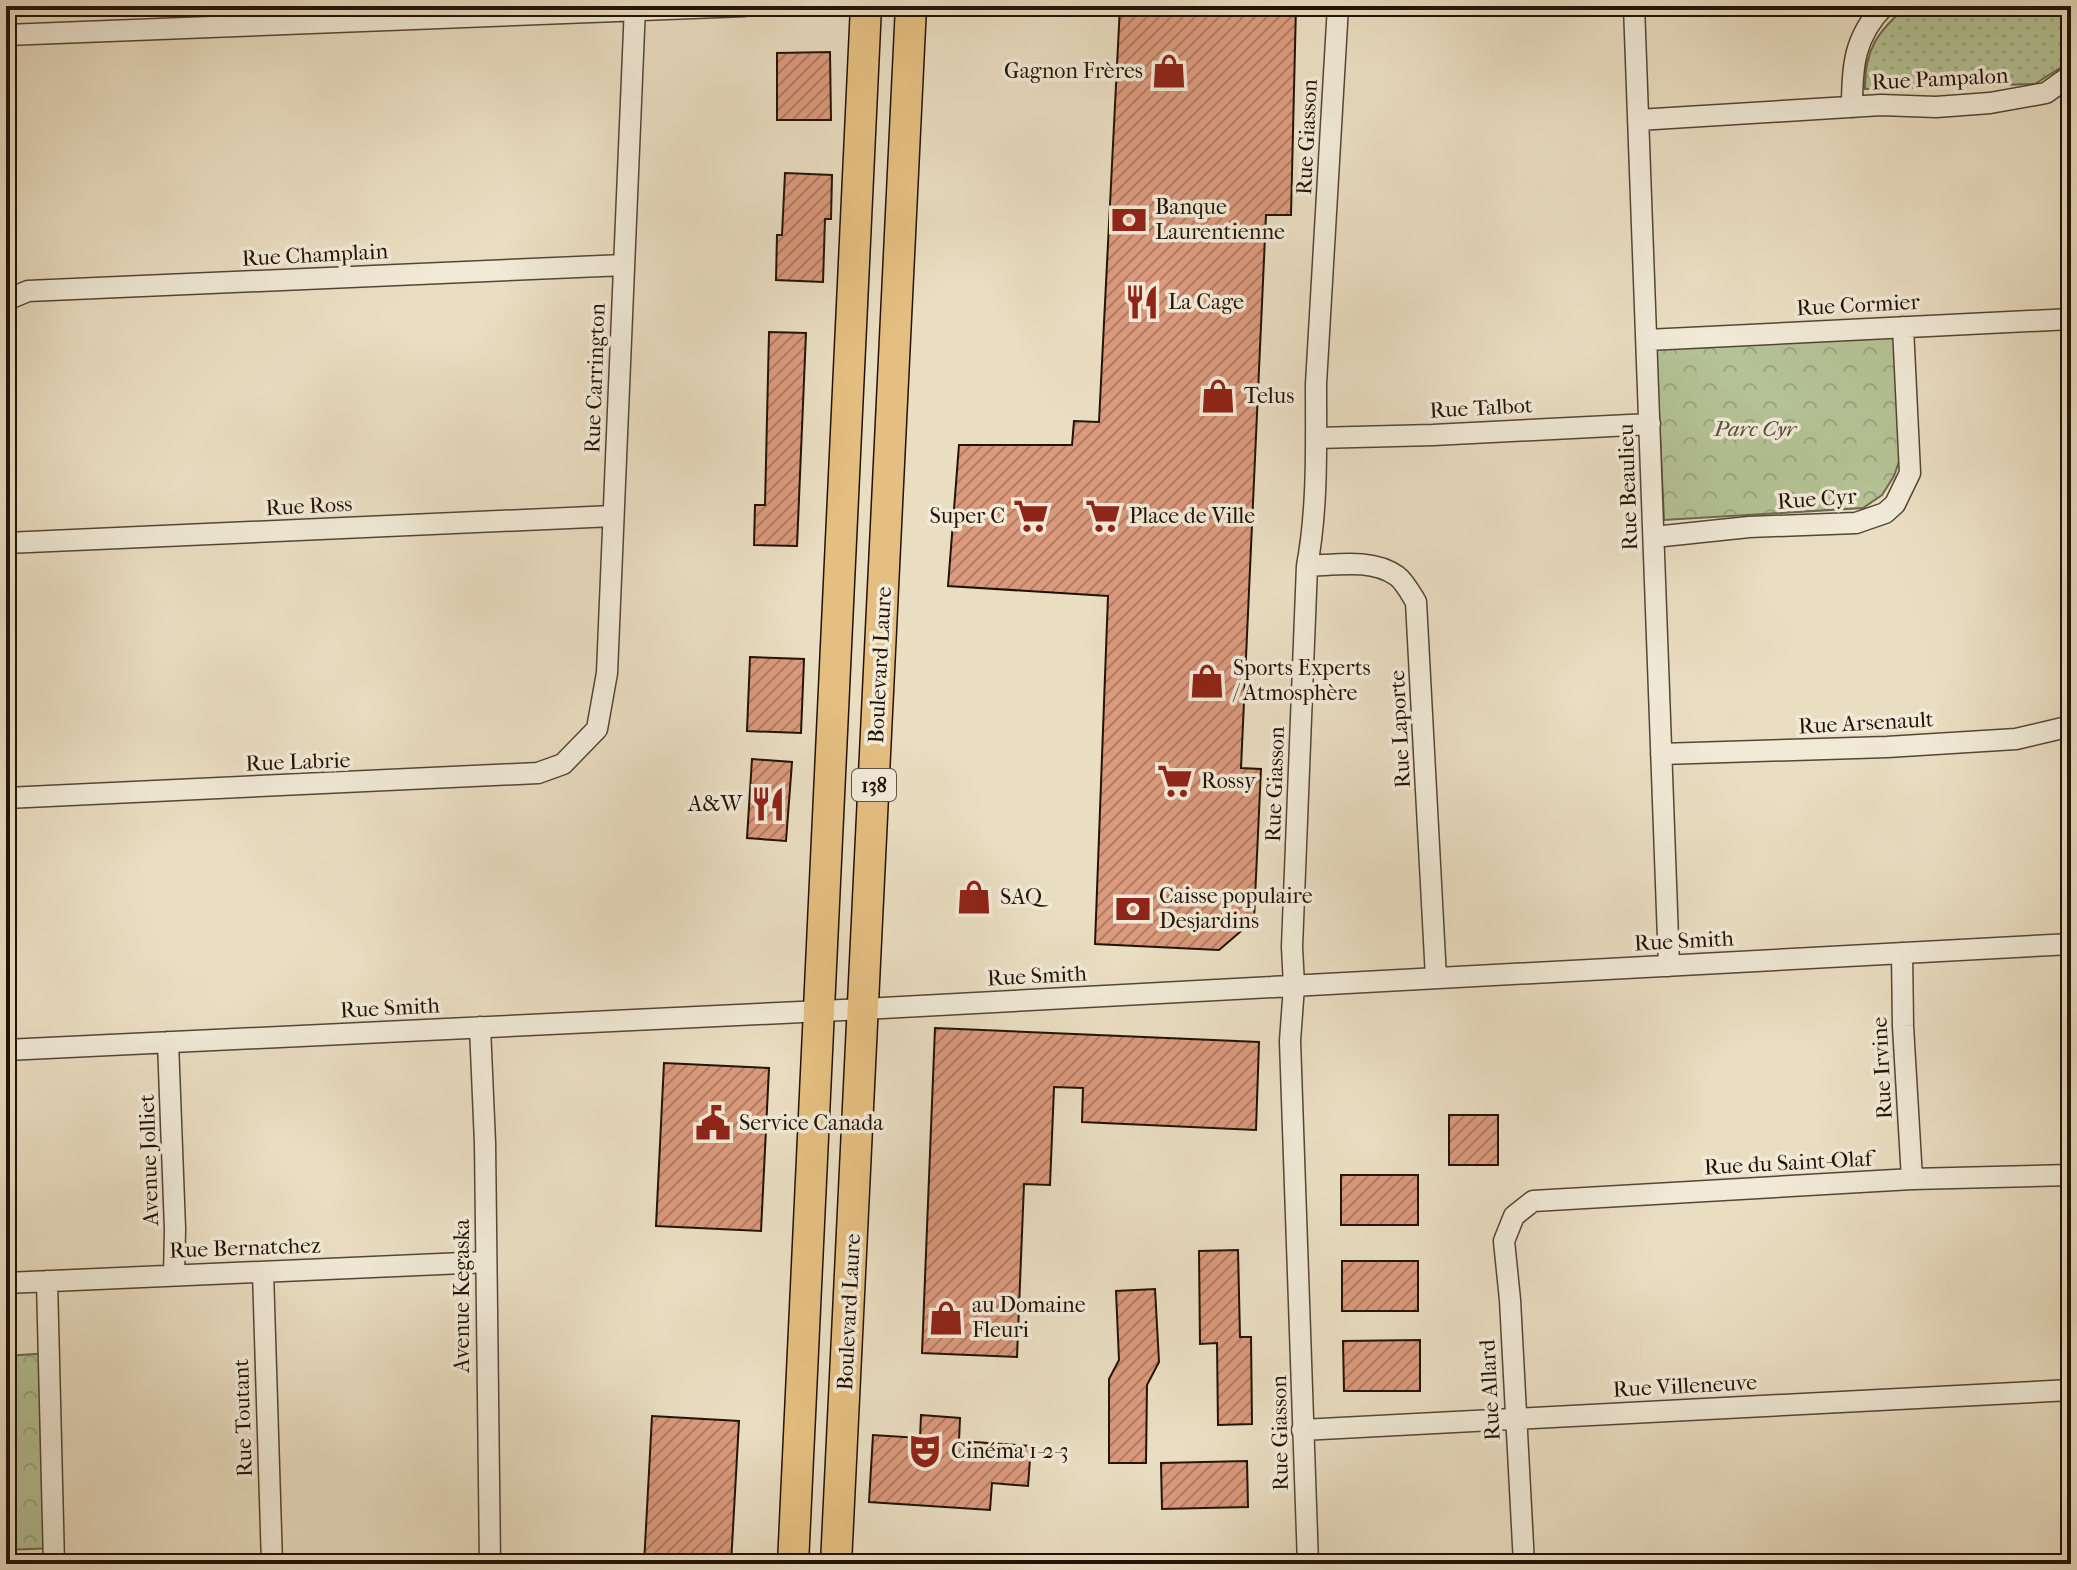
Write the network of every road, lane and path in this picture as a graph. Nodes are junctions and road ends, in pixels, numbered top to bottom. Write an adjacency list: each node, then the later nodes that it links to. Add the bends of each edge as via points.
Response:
1 (744, 6): 7 (street)
2 (866, 6): 33 (highway, Boulevard Laure / 138)
3 (911, 6): 32 (highway, Boulevard Laure / 138)
4 (1338, 6): 18 (street, Rue Giasson)
5 (1634, 6): 11 (street, Rue Beaulieu)
6 (1884, 6): 10 (street, Rue Pampalon, via 1856,50)
7 (635, 8): 8 (street); 12 (street, Rue Carrington)
8 (6, 35)
9 (2071, 75): 10 (street, Rue Pampalon, via 2046,93 2027,98 1936,107)
10 (1852, 107): 11 (street, Rue Pampalon)
11 (1638, 120): 16 (street, Rue Beaulieu)
12 (624, 265): 13 (street, Rue Champlain, via 28,291); 19 (street, Rue Carrington)
13 (8, 301)
14 (2071, 319): 15 (street, Rue Cormier)
15 (1903, 327): 16 (street, Rue Cormier); 20 (street, Rue Cyr, via 1910,473 1885,513 1856,523)
16 (1647, 340): 17 (street, Rue Beaulieu)
17 (1650, 424): 18 (street, Rue Talbot); 20 (street, Rue Beaulieu)
18 (1316, 438): 22 (street, Rue Giasson)
19 (613, 516): 21 (street, Rue Ross); 24 (street, Rue Carrington, via 605,687 597,729)
20 (1654, 537): 25 (street, Rue Beaulieu)
21 (6, 543)
22 (1307, 566): 30 (street, Rue Laporte, via 1363,564 1384,569 1399,577 1416,602); 31 (street, Rue Giasson)
23 (2071, 726): 25 (street, Rue Arsenault, via 2016,739)
24 (582, 744): 26 (street, Rue Labrie, via 563,764 538,773)
25 (1661, 754): 29 (street, Rue Beaulieu)
26 (6, 798)
27 (2071, 944): 28 (street, Rue Smith)
28 (1902, 953): 29 (street, Rue Smith); 38 (street, Rue Irvine)
29 (1669, 966): 30 (street, Rue Smith)
30 (1436, 978): 31 (street, Rue Smith)
31 (1294, 986): 32 (street, Rue Smith); 47 (street, Rue Giasson, via 1290,1041)
32 (864, 1009): 33 (street, Rue Smith); 52 (highway, Boulevard Laure / 138)
33 (821, 1011): 34 (street, Rue Smith); 51 (highway, Boulevard Laure / 138)
34 (480, 1027): 35 (street, Rue Smith); 40 (street, Avenue Kegaska)
35 (168, 1042): 36 (street, Rue Smith); 42 (street, Avenue Jolliet)
36 (6, 1050)
37 (2071, 1175): 38 (street, Rue du Saint-Olaf)
38 (1912, 1179): 39 (street, Rue du Saint-Olaf, via 1533,1201)
39 (1514, 1216): 46 (street, Rue Allard, via 1504,1241)
40 (486, 1262): 41 (street, Rue Bernatchez); 50 (street, Avenue Kegaska)
41 (263, 1272): 42 (street, Rue Bernatchez); 49 (street, Rue Toutant)
42 (174, 1275): 43 (street, Rue Bernatchez)
43 (47, 1281): 44 (street, Rue Bernatchez); 48 (street)
44 (6, 1283)
45 (2071, 1390): 46 (street, Rue Villeneuve)
46 (1515, 1419): 47 (street, Rue Villeneuve); 54 (street, Rue Allard)
47 (1302, 1430): 53 (street, Rue Giasson)
48 (54, 1564)
49 (272, 1564)
50 (490, 1564)
51 (793, 1564)
52 (836, 1564)
53 (1308, 1564)
54 (1524, 1564)

